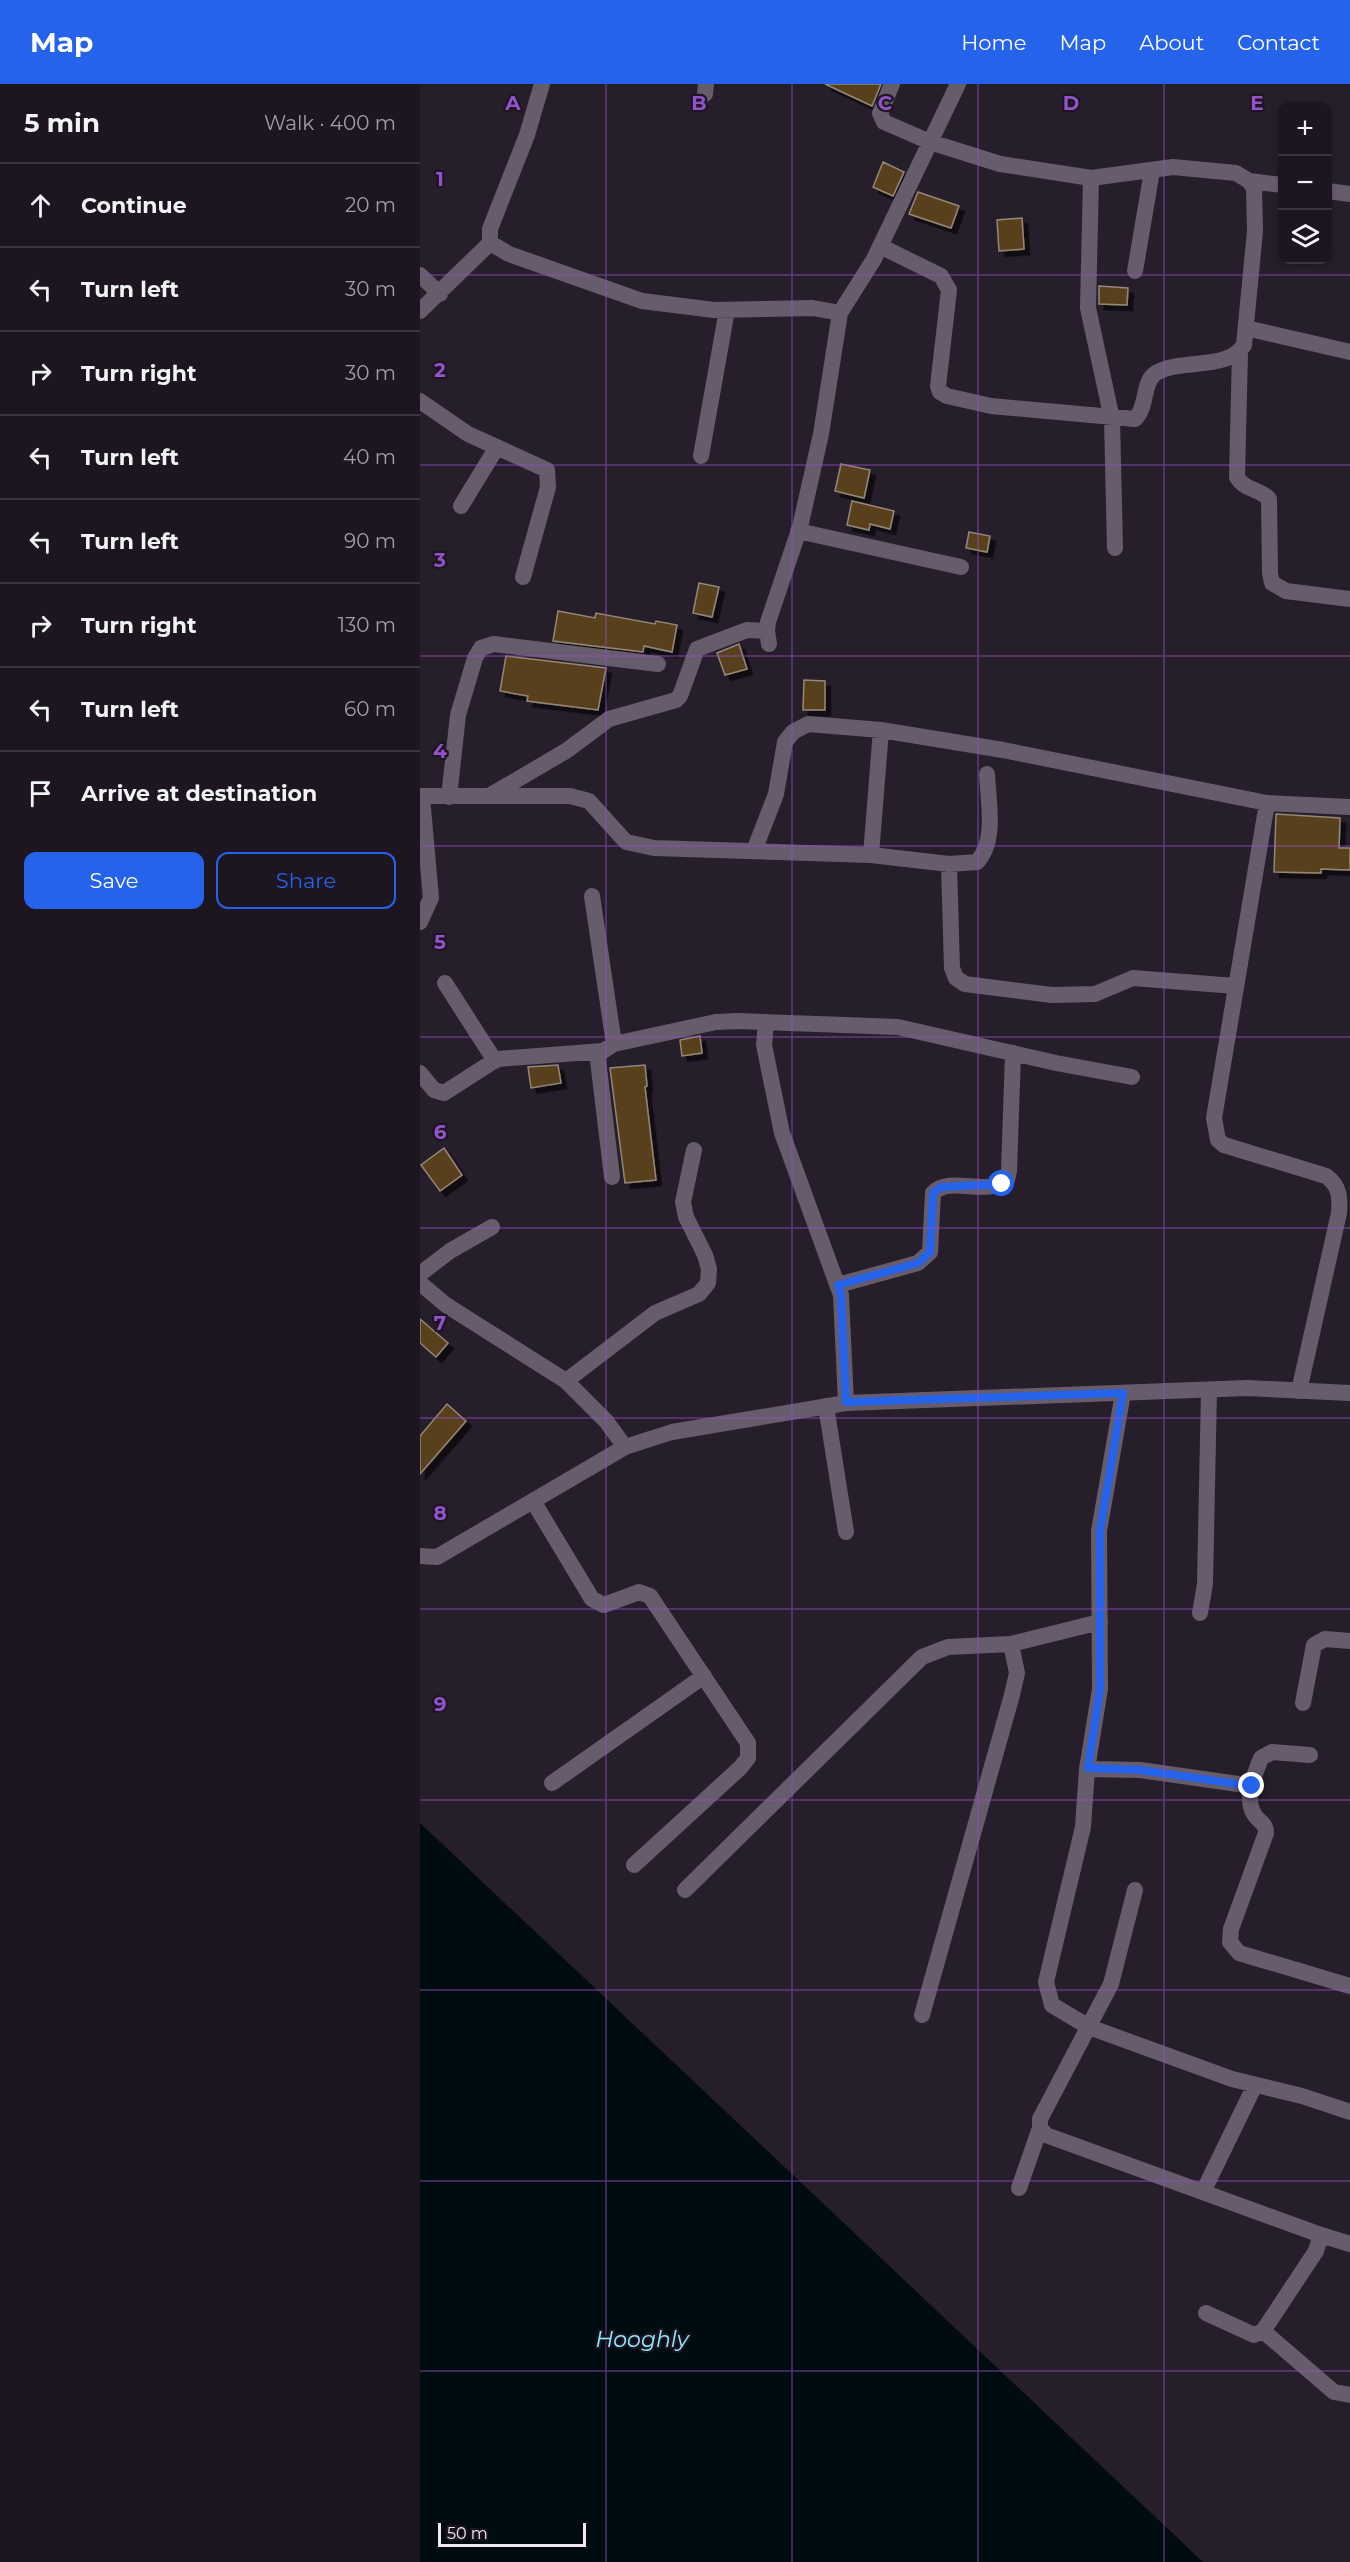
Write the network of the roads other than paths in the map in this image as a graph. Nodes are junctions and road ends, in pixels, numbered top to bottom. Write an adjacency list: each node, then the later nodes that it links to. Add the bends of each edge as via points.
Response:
1 (542, 84): 11 (street, via 527,135 490,228)
2 (892, 84): 4 (street, via 881,118)
3 (958, 84): 4 (street)
4 (930, 142): 6 (street, via 1000,164); 12 (street)
5 (1152, 171): 6 (street); 7 (street, via 1173,167 1236,173); 13 (street)
6 (1090, 178): 23 (street, via 1088,308)
7 (1249, 181): 8 (street); 19 (street, via 1254,188 1255,231)
8 (1278, 185)
9 (1332, 192): 10 (street)
10 (1350, 194)
11 (490, 243): 15 (street); 16 (street, via 509,254 642,302)
12 (880, 246): 18 (street); 23 (street, via 947,282 940,392 991,406)
13 (1135, 271)
14 (420, 275): 15 (street)
15 (440, 294): 17 (street)
16 (727, 310): 18 (street, via 813,308); 25 (street)
17 (420, 311)
18 (840, 312): 27 (street, via 821,434)
19 (1246, 328): 20 (street); 21 (street)
20 (1239, 352): 23 (street, via 1226,359 1156,373 1140,414 1135,419); 31 (street, via 1237,477 1246,488 1269,499 1272,583 1286,591)
21 (1350, 352)
22 (420, 401): 24 (street, via 468,434)
23 (1112, 418): 28 (street)
24 (497, 447): 26 (street); 30 (street, via 538,465 549,476)
25 (701, 456)
26 (461, 506)
27 (798, 531): 29 (street); 35 (street, via 768,638 747,630 697,649 676,700 602,723 566,751)
28 (1115, 548)
29 (961, 567)
30 (523, 577)
31 (1350, 598)
32 (658, 664): 37 (street, via 494,644 481,648 458,715)
33 (881, 730): 38 (street, via 1003,750); 40 (street, via 808,724 793,732 785,742 778,783); 41 (street)
34 (987, 774): 42 (street, via 985,850 977,862)
35 (488, 796): 37 (street); 40 (street, via 570,796 589,801 626,842 654,848)
36 (421, 797): 37 (street); 44 (street, via 431,898)
37 (449, 797)
38 (1267, 803): 39 (street); 46 (street)
39 (1350, 807)
40 (754, 851): 41 (street)
41 (871, 855): 42 (street)
42 (949, 864): 46 (street, via 952,968 956,978 965,984 1052,995 1095,994 1133,978)
43 (592, 896): 48 (street)
44 (420, 922)
45 (445, 983): 51 (street)
46 (1235, 986): 62 (street, via 1214,1118 1218,1140 1233,1149 1326,1176 1337,1187 1340,1199)
47 (766, 1022): 48 (street, via 716,1022); 50 (street, via 898,1027); 59 (street, via 764,1045 782,1133)
48 (614, 1044): 49 (street)
49 (597, 1052): 51 (street); 55 (street)
50 (1013, 1053): 53 (street); 59 (street, via 1007,1180 993,1186 941,1187 933,1193 930,1252 926,1258)
51 (495, 1061): 52 (street, via 444,1093 434,1090)
52 (420, 1073)
53 (1132, 1077)
54 (694, 1150): 60 (street, via 683,1202 705,1255 708,1283 699,1294 655,1313)
55 (612, 1177)
56 (492, 1227): 57 (street)
57 (420, 1274)
58 (420, 1283): 60 (street, via 446,1305)
59 (838, 1285): 65 (street)
60 (566, 1381): 67 (street, via 606,1421)
61 (1209, 1390): 62 (street); 63 (street); 71 (street, via 1205,1572)
62 (1299, 1391): 64 (street)
63 (1123, 1393): 65 (street); 72 (street, via 1100,1531)
64 (1350, 1394)
65 (846, 1402): 66 (street)
66 (826, 1406): 67 (street, via 672,1432); 69 (street)
67 (625, 1447): 68 (street)
68 (533, 1501): 70 (street, via 437,1557); 75 (street, via 592,1599 604,1605 639,1593 650,1596)
69 (846, 1532)
70 (420, 1556)
71 (1200, 1613)
72 (1100, 1622): 74 (street); 78 (street, via 1100,1689)
73 (1350, 1641): 76 (street, via 1325,1639 1314,1645)
74 (1011, 1644): 82 (street, via 948,1647 922,1658); 85 (street, via 1017,1672 1012,1695)
75 (704, 1676): 79 (street); 81 (street, via 748,1743 748,1758)
76 (1303, 1702)
77 (1310, 1755): 80 (street, via 1266,1753)
78 (1088, 1768): 80 (street, via 1140,1770); 86 (street, via 1083,1827 1046,1982 1052,2005)
79 (552, 1783)
80 (1252, 1786): 84 (street, via 1253,1812 1264,1823 1266,1833 1231,1929 1230,1942 1239,1953)
81 (634, 1865)
82 (685, 1890)
83 (1135, 1890): 86 (street, via 1111,1984)
84 (1350, 1986)
85 (922, 2015)
86 (1089, 2027): 87 (street); 89 (street, via 1040,2119)
87 (1255, 2085): 88 (street); 91 (street)
88 (1350, 2112)
89 (1040, 2128): 90 (street); 91 (street, via 1046,2134)
90 (1019, 2188)
91 (1203, 2192): 92 (street)
92 (1321, 2235): 93 (street); 95 (street, via 1316,2251)
93 (1350, 2244)
94 (1206, 2313): 95 (street, via 1254,2335)
95 (1263, 2331): 96 (street, via 1334,2392)
96 (1350, 2395)

